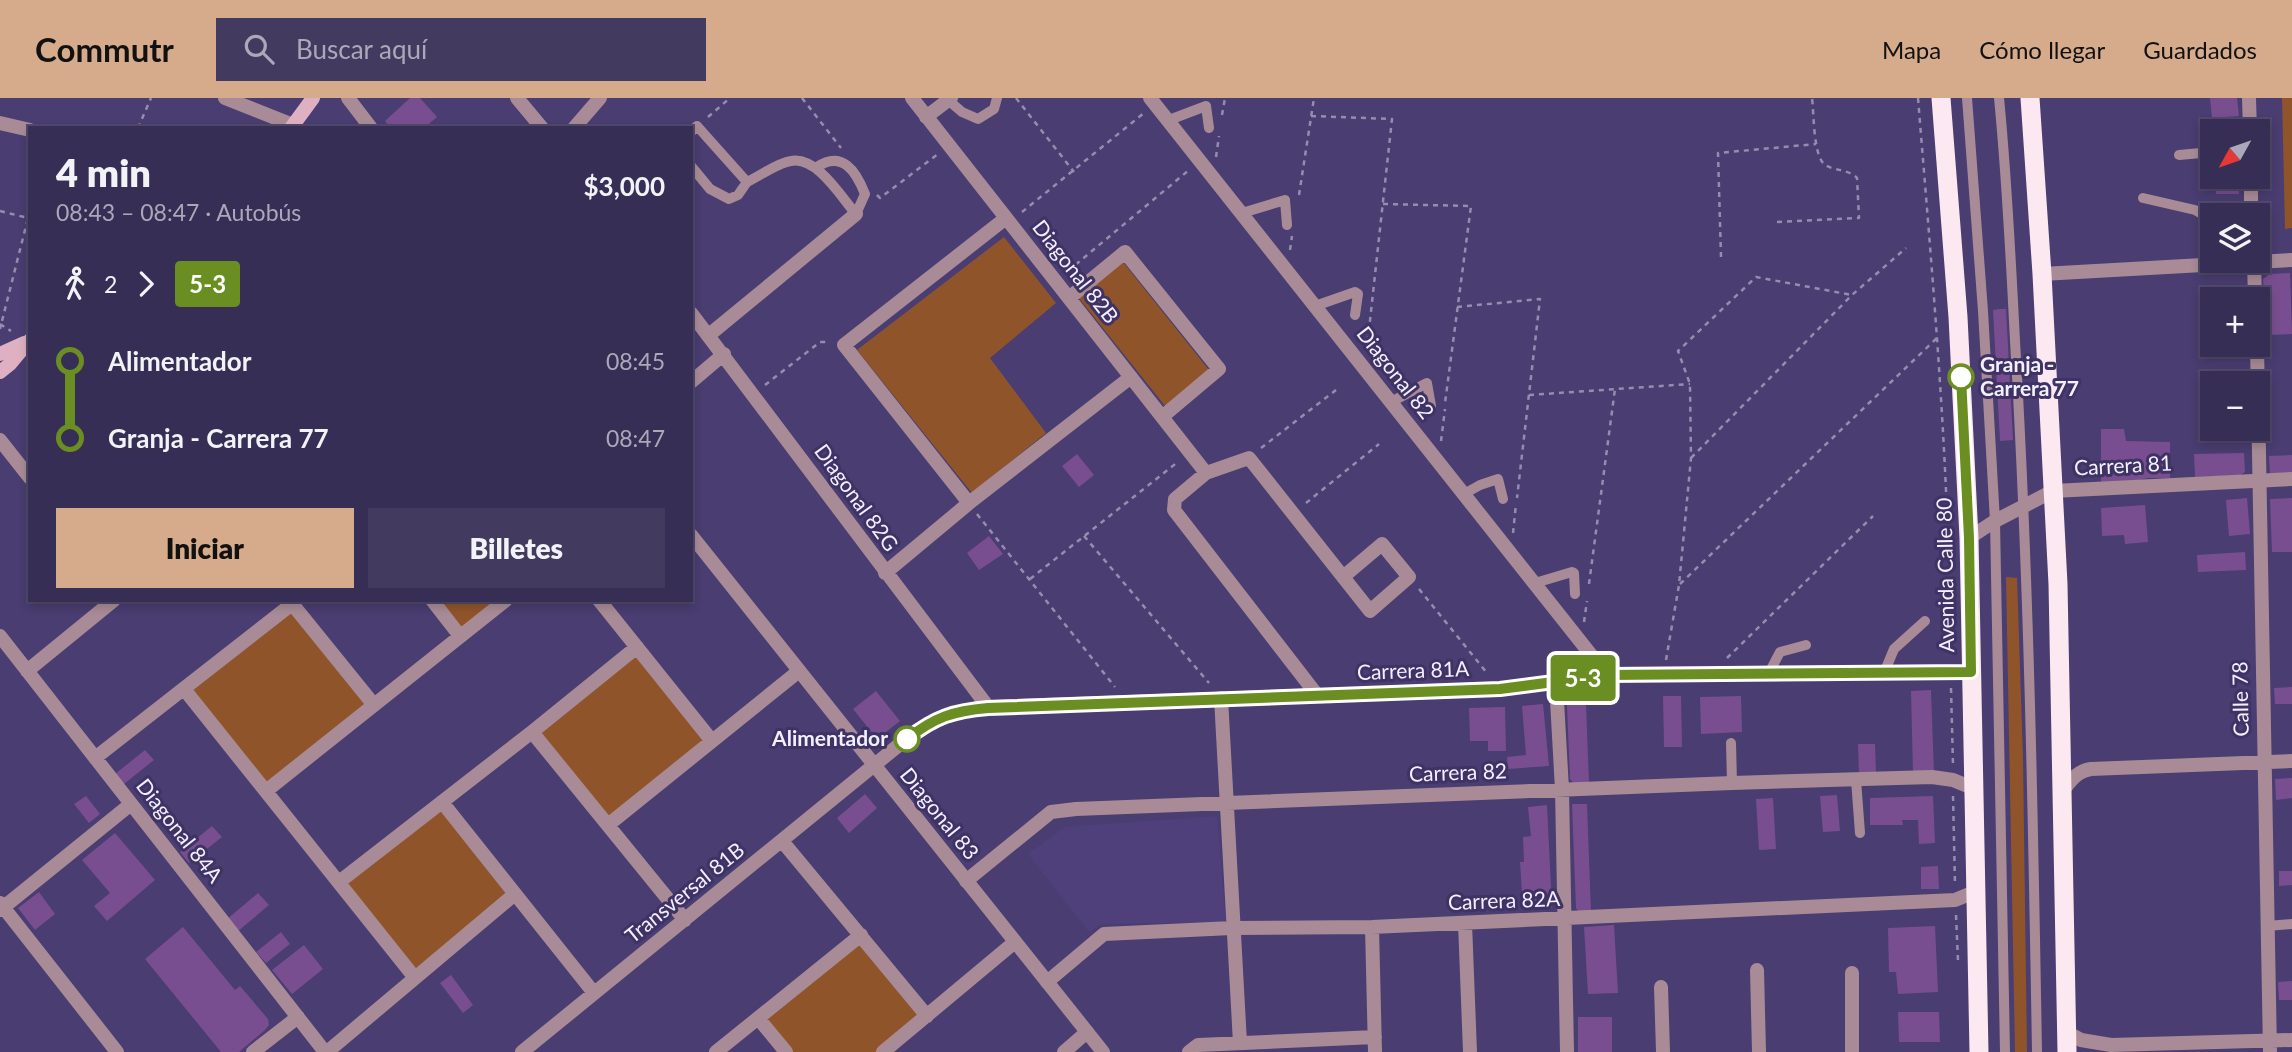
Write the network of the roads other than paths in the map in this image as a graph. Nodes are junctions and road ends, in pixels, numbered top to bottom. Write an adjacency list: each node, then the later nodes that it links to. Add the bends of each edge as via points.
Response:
1 (225, 98): 19 (street)
2 (313, 98): 19 (main road)
3 (517, 98): 21 (street)
4 (600, 98): 22 (street)
5 (912, 98): 15 (street, Diagonal 82B)
6 (997, 98): 12 (lane, via 994,109 978,119)
7 (1941, 98): 69 (highway, Avenida Calle 80)
8 (1967, 98): 67 (lane)
9 (1999, 98): 66 (lane)
10 (2030, 98): 40 (highway)
11 (2249, 98): 16 (street)
12 (949, 99): 15 (street)
13 (354, 100): 20 (street)
14 (1153, 101): 17 (street, Diagonal 82)
15 (926, 117): 35 (street, Diagonal 82B)
16 (2250, 119)
17 (1169, 120): 23 (lane, via 1206,106); 32 (street, Diagonal 82)
18 (0, 123): 25 (street)
19 (292, 126)
20 (370, 126)
21 (540, 126)
22 (575, 126)
23 (1209, 128)
24 (694, 129): 30 (lane)
25 (28, 130)
26 (2200, 153): 27 (lane)
27 (2179, 155)
28 (817, 167): 30 (lane, via 791,160); 34 (lane); 34 (lane, via 827,160 836,161 848,166 860,180 865,194)
29 (693, 168): 30 (lane, via 710,189 729,199)
30 (747, 182)
31 (2143, 198): 33 (lane)
32 (1242, 213): 36 (lane, via 1285,200); 42 (street, Diagonal 82)
33 (2200, 213)
34 (856, 214): 45 (street)
35 (1006, 218): 41 (street, Diagonal 82B); 65 (street, via 844,345)
36 (1290, 228)
37 (2292, 260): 38 (street)
38 (2270, 261)
39 (2200, 264): 40 (street)
40 (2042, 274): 62 (highway)
41 (1069, 298): 52 (street, Diagonal 82B); 56 (street, via 1125,252 1219,369)
42 (1315, 306): 43 (lane, via 1355,292 1359,294); 54 (street, Diagonal 82)
43 (1355, 314)
44 (693, 315): 45 (street, Diagonal 82G)
45 (709, 335): 49 (street, Diagonal 82G)
46 (28, 341): 48 (main road)
47 (28, 342): 51 (main road)
48 (0, 354)
49 (724, 354): 53 (street); 70 (street, Diagonal 82G)
50 (2256, 357): 61 (street, Calle 78)
51 (0, 372)
52 (1131, 377): 56 (street, Diagonal 82B); 65 (street)
53 (693, 380)
54 (1391, 402): 55 (lane, via 1427,383); 63 (street, Diagonal 82)
55 (1431, 406)
56 (1162, 417): 58 (street, Diagonal 82B)
57 (0, 440): 59 (street)
58 (1206, 473): 71 (street, via 1249,458); 92 (street, via 1175,499 1174,510)
59 (28, 475)
60 (2292, 479): 61 (street, Carrera 81)
61 (2258, 481): 62 (street, Carrera 81); 101 (street, Calle 78)
62 (2053, 491): 66 (street, Carrera 81); 107 (highway)
63 (1464, 494): 64 (lane, via 1498,480); 72 (street, Diagonal 82)
64 (1503, 499)
65 (969, 503): 70 (street)
66 (2024, 504): 67 (street, Carrera 81); 162 (lane)
67 (1995, 521): 69 (street, Carrera 81); 161 (lane)
68 (693, 538): 85 (street, Diagonal 83)
69 (1969, 538): 86 (highway, Avenida Calle 80)
70 (885, 573): 95 (street, Diagonal 82G)
71 (1343, 577): 71 (street, via 1370,611 1409,577 1382,544)
72 (1535, 583): 73 (lane, via 1572,572); 89 (street, Diagonal 82)
73 (1575, 594)
74 (112, 602): 84 (street)
75 (291, 602): 91 (street); 94 (street)
76 (434, 602): 81 (street)
77 (503, 602): 81 (street)
78 (602, 602): 83 (street)
79 (1926, 621): 88 (lane, via 1894,649)
80 (0, 636): 84 (street, Diagonal 84A)
81 (460, 636): 94 (street)
82 (1806, 645): 87 (lane, via 1780,652)
83 (637, 647): 96 (street); 97 (street)
84 (27, 671): 99 (street, Diagonal 84A)
85 (799, 671): 97 (street); 102 (street, Diagonal 83)
86 (1971, 672): 88 (street, Carrera 81A); 106 (highway, Avenida Calle 80)
87 (1769, 673): 88 (street, Carrera 81A); 89 (street, Carrera 81A)
88 (1884, 673)
89 (1607, 675): 90 (street, Carrera 81A)
90 (1556, 683): 92 (street, Carrera 81A); 105 (street)
91 (184, 689): 99 (street); 108 (street)
92 (1317, 695): 93 (street, Carrera 81A)
93 (1222, 698): 95 (street, Carrera 81A); 110 (street)
94 (374, 705): 108 (street)
95 (988, 708): 102 (street, Carrera 81A, via 962,710 924,725)
96 (532, 732): 109 (street); 112 (street)
97 (712, 741): 112 (street)
98 (1731, 743): 104 (lane)
99 (95, 758): 111 (street, Diagonal 84A)
100 (2292, 761): 101 (street)
101 (2264, 762): 107 (street, via 2083,770); 124 (street, Calle 78)
102 (873, 766): 114 (street, Transversal 81B); 115 (street, Diagonal 83)
103 (1856, 780): 104 (street, Carrera 82); 106 (street, Carrera 82, via 1932,777); 113 (lane)
104 (1732, 783): 105 (street, Carrera 82)
105 (1562, 789): 110 (street, Carrera 82); 120 (street)
106 (1975, 789): 117 (highway, Avenida Calle 80)
107 (2064, 789): 141 (highway)
108 (266, 791): 116 (street)
109 (442, 802): 116 (street); 118 (street)
110 (1227, 803): 115 (street, Carrera 82, via 1051,812); 126 (street)
111 (131, 804): 119 (street); 136 (street, Diagonal 84A)
112 (608, 825): 121 (street)
113 (1860, 833)
114 (782, 841): 121 (street, Transversal 81B); 127 (street)
115 (966, 881): 128 (street, Diagonal 83)
116 (339, 882): 131 (street)
117 (1977, 891): 120 (street, Carrera 82A, via 1955,900); 160 (highway, Avenida Calle 80)
118 (515, 894): 131 (street); 134 (street)
119 (1, 907): 144 (street)
120 (1565, 919): 122 (street, Carrera 82A); 156 (street)
121 (685, 920): 134 (street, Transversal 81B)
122 (1465, 923): 125 (street, Carrera 82A); 155 (street)
123 (2292, 924): 124 (lane)
124 (2267, 926): 143 (street, Calle 78)
125 (1372, 927): 126 (street, Carrera 82A); 139 (street)
126 (1232, 929): 132 (street, Carrera 82A, via 1104,934); 142 (street)
127 (861, 935): 135 (street); 137 (street)
128 (1015, 942): 132 (street, Diagonal 83); 135 (street)
129 (1757, 970): 158 (street)
130 (1852, 973): 159 (street)
131 (415, 978): 146 (street)
132 (1046, 982): 138 (street, Diagonal 83)
133 (1661, 987): 157 (street)
134 (594, 993): 147 (street, Transversal 81B)
135 (926, 1016): 150 (street)
136 (298, 1017): 145 (street); 146 (street, Diagonal 84A)
137 (758, 1018): 148 (street); 149 (street)
138 (1087, 1032): 151 (street); 152 (street, Diagonal 83)
139 (1375, 1037): 142 (street); 154 (street)
140 (2292, 1040): 143 (street)
141 (2067, 1042): 143 (street)
142 (1240, 1043): 153 (street, via 1198,1045)
143 (2270, 1046)
144 (117, 1052)
145 (253, 1052)
146 (326, 1052)
147 (522, 1052)
148 (716, 1052)
149 (786, 1052)
150 (883, 1052)
151 (1064, 1052)
152 (1103, 1052)
153 (1189, 1052)
154 (1376, 1052)
155 (1470, 1052)
156 (1567, 1052)
157 (1663, 1052)
158 (1759, 1052)
159 (1852, 1052)
160 (1979, 1052)
161 (2005, 1052)
162 (2037, 1052)

